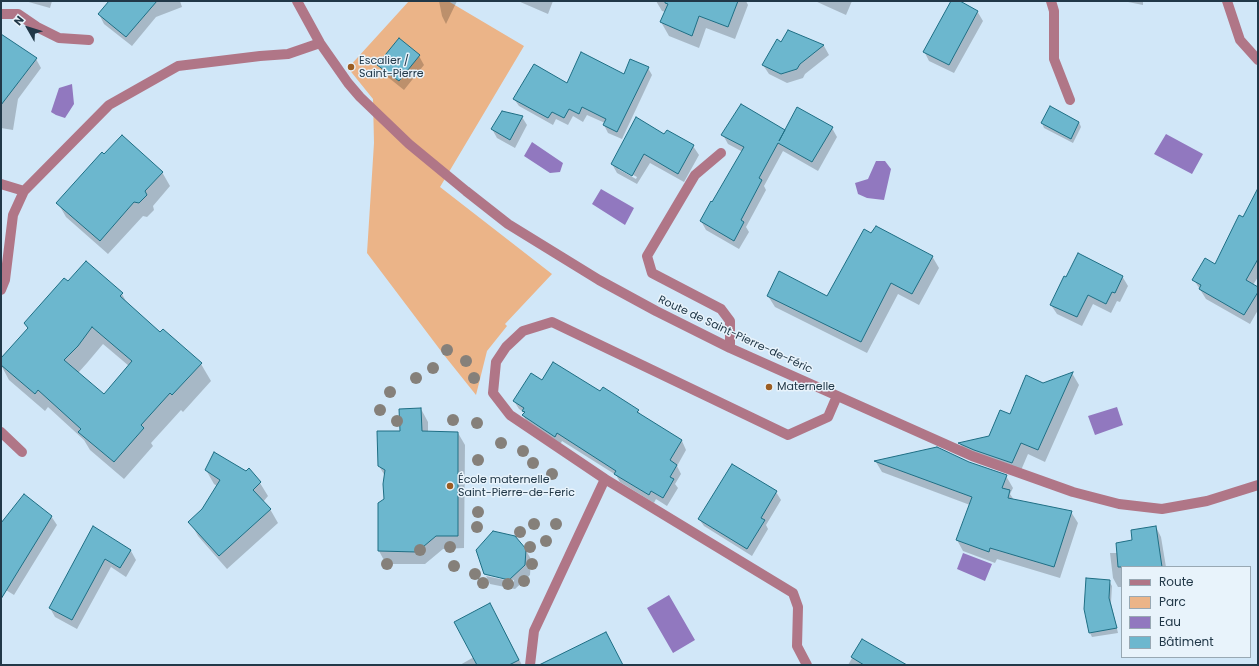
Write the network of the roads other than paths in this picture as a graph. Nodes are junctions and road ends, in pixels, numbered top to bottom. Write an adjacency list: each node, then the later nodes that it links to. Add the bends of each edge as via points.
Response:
1 (297, 1): 6 (street, Route de Saint-Pierre-de-Féric)
2 (1051, 1): 8 (street, via 1054,11 1054,59)
3 (1227, 1): 7 (street, via 1240,40)
4 (1, 14): 5 (street, via 18,14 59,38)
5 (88, 40)
6 (320, 43): 11 (street, via 288,54 178,66 109,105); 13 (street, Route de Saint-Pierre-de-Féric, via 360,97 409,144 508,224 605,284)
7 (1258, 60)
8 (1070, 100)
9 (721, 153): 13 (street, via 695,175 647,256 652,273 721,309 730,321)
10 (1, 184): 11 (street)
11 (24, 191): 12 (street, via 13,215 5,280)
12 (1, 290)
13 (730, 348): 14 (street, Route de Saint-Pierre-de-Féric)
14 (837, 396): 17 (street, via 828,417 788,435 552,322 523,331 506,347 496,362 493,393 510,415); 18 (street, Route de Saint-Pierre-de-Féric, via 972,456 1073,492 1119,504 1162,509 1207,501)
15 (1, 432): 16 (street)
16 (22, 452)
17 (605, 479): 19 (street, via 534,631); 20 (street, via 793,593 798,607 797,646)
18 (1258, 485)
19 (530, 665)
20 (808, 665)

